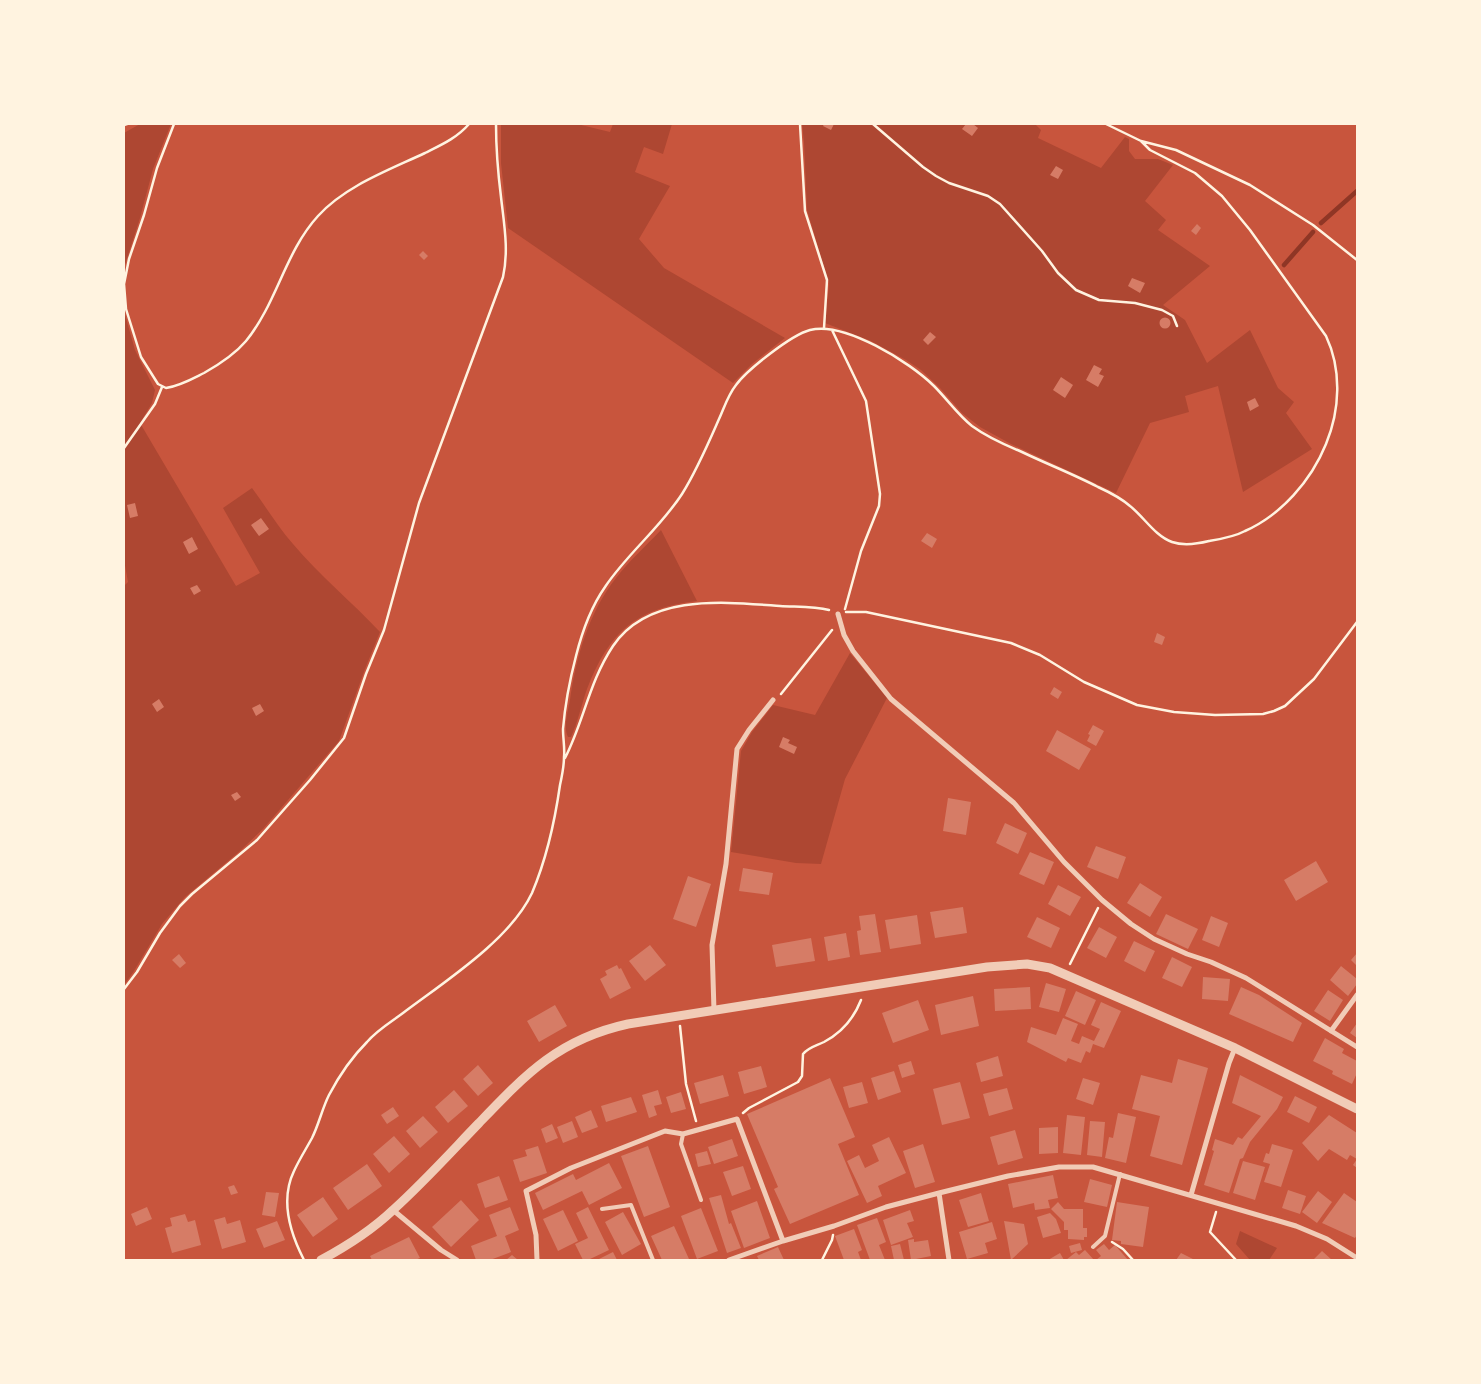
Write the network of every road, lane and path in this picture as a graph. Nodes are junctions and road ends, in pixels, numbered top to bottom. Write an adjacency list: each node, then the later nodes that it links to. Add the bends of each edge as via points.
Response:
1 (174, 124): 12 (path, via 157,168 124,281 126,309 139,352 151,375)
2 (469, 124): 12 (path, via 453,138 357,187 327,207 300,239 262,316 244,343 208,371 174,386)
3 (496, 124): 22 (path, via 506,245 503,277 419,503 384,630 346,734 341,744 257,840 180,906)
4 (800, 124): 10 (path, via 805,211 827,280)
5 (873, 124): 9 (path, via 936,176 988,196 1000,204 1076,290 1099,300 1135,303 1162,310 1173,316)
6 (1106, 124): 7 (path)
7 (1141, 141): 8 (path, via 1176,150 1257,189 1313,225); 11 (path, via 1150,150 1195,173 1230,205 1319,324 1334,354 1336,409 1321,456 1292,496 1254,527 1237,535 1202,543 1169,541 1117,497 977,429 931,383 904,362 869,343)
8 (1357, 260)
9 (1177, 326)
10 (824, 328): 11 (path); 18 (path, via 808,330 791,338 738,382 679,498 601,593 581,637 570,679 564,726)
11 (832, 330): 16 (path, via 866,401 880,494 879,506 861,551 844,612 862,611 1007,642 1036,653 1079,679 1137,705 1215,715 1264,714 1285,706 1314,680)
12 (162, 387): 13 (path, via 155,404)
13 (124, 448)
14 (838, 614): 15 (street); 18 (path, via 817,608 706,603 676,607 648,616 627,631 610,652 588,696)
15 (839, 622): 17 (path, via 778,698); 19 (street, via 857,656 891,699 1014,803 1064,862)
16 (1357, 622)
17 (773, 700): 24 (street, via 748,730 738,750 726,864 712,945)
18 (565, 760): 45 (path, via 554,822 526,903 493,942 370,1038 329,1095 315,1132 292,1173 288,1189 289,1222)
19 (1102, 900): 20 (path); 26 (street, via 1154,939 1241,976)
20 (1065, 974): 21 (street, via 1027,964 1008,965); 28 (street)
21 (861, 987): 24 (street); 29 (path, via 858,1006 844,1028 803,1054 802,1076 798,1082)
22 (124, 989)
23 (1357, 995): 26 (street)
24 (714, 1011): 25 (street)
25 (679, 1016): 31 (path, via 686,1084); 39 (street, via 618,1026 550,1056 515,1085)
26 (1331, 1031): 27 (street)
27 (1357, 1047)
28 (1235, 1048): 30 (street); 35 (street)
29 (749, 1108)
30 (1357, 1109)
31 (699, 1130): 32 (street); 42 (street, via 737,1120)
32 (682, 1134): 36 (lane, via 681,1144); 48 (street, via 664,1132 571,1168 526,1191 536,1235)
33 (1120, 1174): 34 (street, via 1094,1167 1058,1167); 35 (street); 41 (lane)
34 (939, 1193): 40 (street, via 886,1207); 52 (street)
35 (1191, 1195): 37 (street)
36 (700, 1200)
37 (1218, 1204): 44 (street, via 1296,1226 1327,1239); 54 (path, via 1210,1232)
38 (602, 1209): 49 (lane, via 631,1205)
39 (393, 1210): 46 (street, via 346,1246); 47 (street)
40 (834, 1226): 42 (street); 51 (path, via 832,1240)
41 (1105, 1236): 43 (lane); 53 (path)
42 (783, 1241): 50 (street)
43 (1093, 1247)
44 (1357, 1258)
45 (304, 1260)
46 (321, 1260)
47 (457, 1260)
48 (537, 1260)
49 (653, 1260)
50 (729, 1260)
51 (822, 1260)
52 (949, 1260)
53 (1133, 1260)
54 (1236, 1260)

